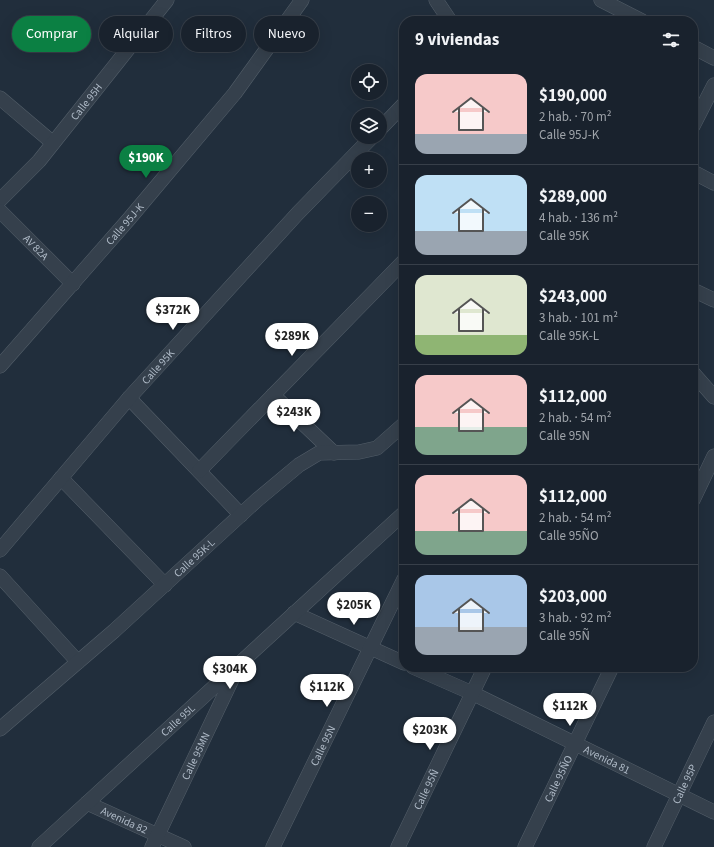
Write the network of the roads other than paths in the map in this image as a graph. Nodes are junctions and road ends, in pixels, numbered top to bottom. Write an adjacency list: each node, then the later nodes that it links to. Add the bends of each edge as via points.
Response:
1 (167, 0): 14 (street, Calle 95H)
2 (302, 0): 21 (street, Calle 95J-K, via 235,93)
3 (436, 0): 5 (street)
4 (601, 0): 6 (street)
5 (447, 16)
6 (632, 16)
7 (698, 50): 8 (street)
8 (714, 58)
9 (714, 84): 12 (street)
10 (0, 98): 14 (street)
11 (399, 109): 13 (street)
12 (698, 116)
13 (387, 122)
14 (53, 143): 18 (street, Calle 95H, via 39,161)
15 (365, 144): 28 (street, Calle 95K, via 298,213)
16 (698, 175): 17 (street)
17 (714, 183)
18 (0, 200)
19 (0, 211): 21 (street, AV 82A)
20 (399, 266): 26 (street)
21 (73, 284): 24 (street, Calle 95J-K)
22 (698, 292): 23 (street)
23 (714, 300)
24 (0, 366)
25 (698, 379): 27 (street)
26 (273, 395): 30 (street); 32 (street)
27 (714, 397)
28 (129, 398): 32 (street); 33 (street, Calle 95K)
29 (399, 428): 30 (street, Calle 95K-L, via 377,448)
30 (334, 453): 35 (street, Calle 95K-L, via 319,453 299,465)
31 (714, 456): 34 (street)
32 (199, 470): 35 (street)
33 (61, 478): 37 (street, Calle 95K); 39 (street)
34 (698, 490)
35 (241, 515): 39 (street, Calle 95K-L)
36 (399, 518): 41 (street, Calle 95L)
37 (0, 550)
38 (0, 576): 44 (street)
39 (165, 585): 44 (street, Calle 95K-L)
40 (399, 589): 42 (street, Calle 95N)
41 (294, 613): 42 (street); 45 (street, Calle 95L)
42 (371, 648): 43 (street); 59 (street, Calle 95N)
43 (399, 661)
44 (78, 662): 51 (street, Calle 95K-L)
45 (239, 664): 54 (street, Calle 95L); 56 (street, Calle 95MN)
46 (424, 672): 49 (street, Avenida 81)
47 (483, 672): 49 (street, Calle 95Ñ)
48 (610, 672): 52 (street, Calle 95ÑO)
49 (472, 694): 52 (street, Avenida 81); 60 (street, Calle 95Ñ)
50 (714, 722): 53 (street, Calle 95P)
51 (0, 729)
52 (575, 744): 53 (street, Avenida 81); 61 (street, Calle 95ÑO)
53 (679, 795): 55 (street, Avenida 81); 62 (street, Calle 95P)
54 (87, 803): 56 (street, Avenida 82); 57 (street, Calle 95L)
55 (714, 812)
56 (154, 841): 58 (street, Avenida 82)
57 (39, 847)
58 (184, 847)
59 (274, 847)
60 (398, 847)
61 (525, 847)
62 (654, 847)

